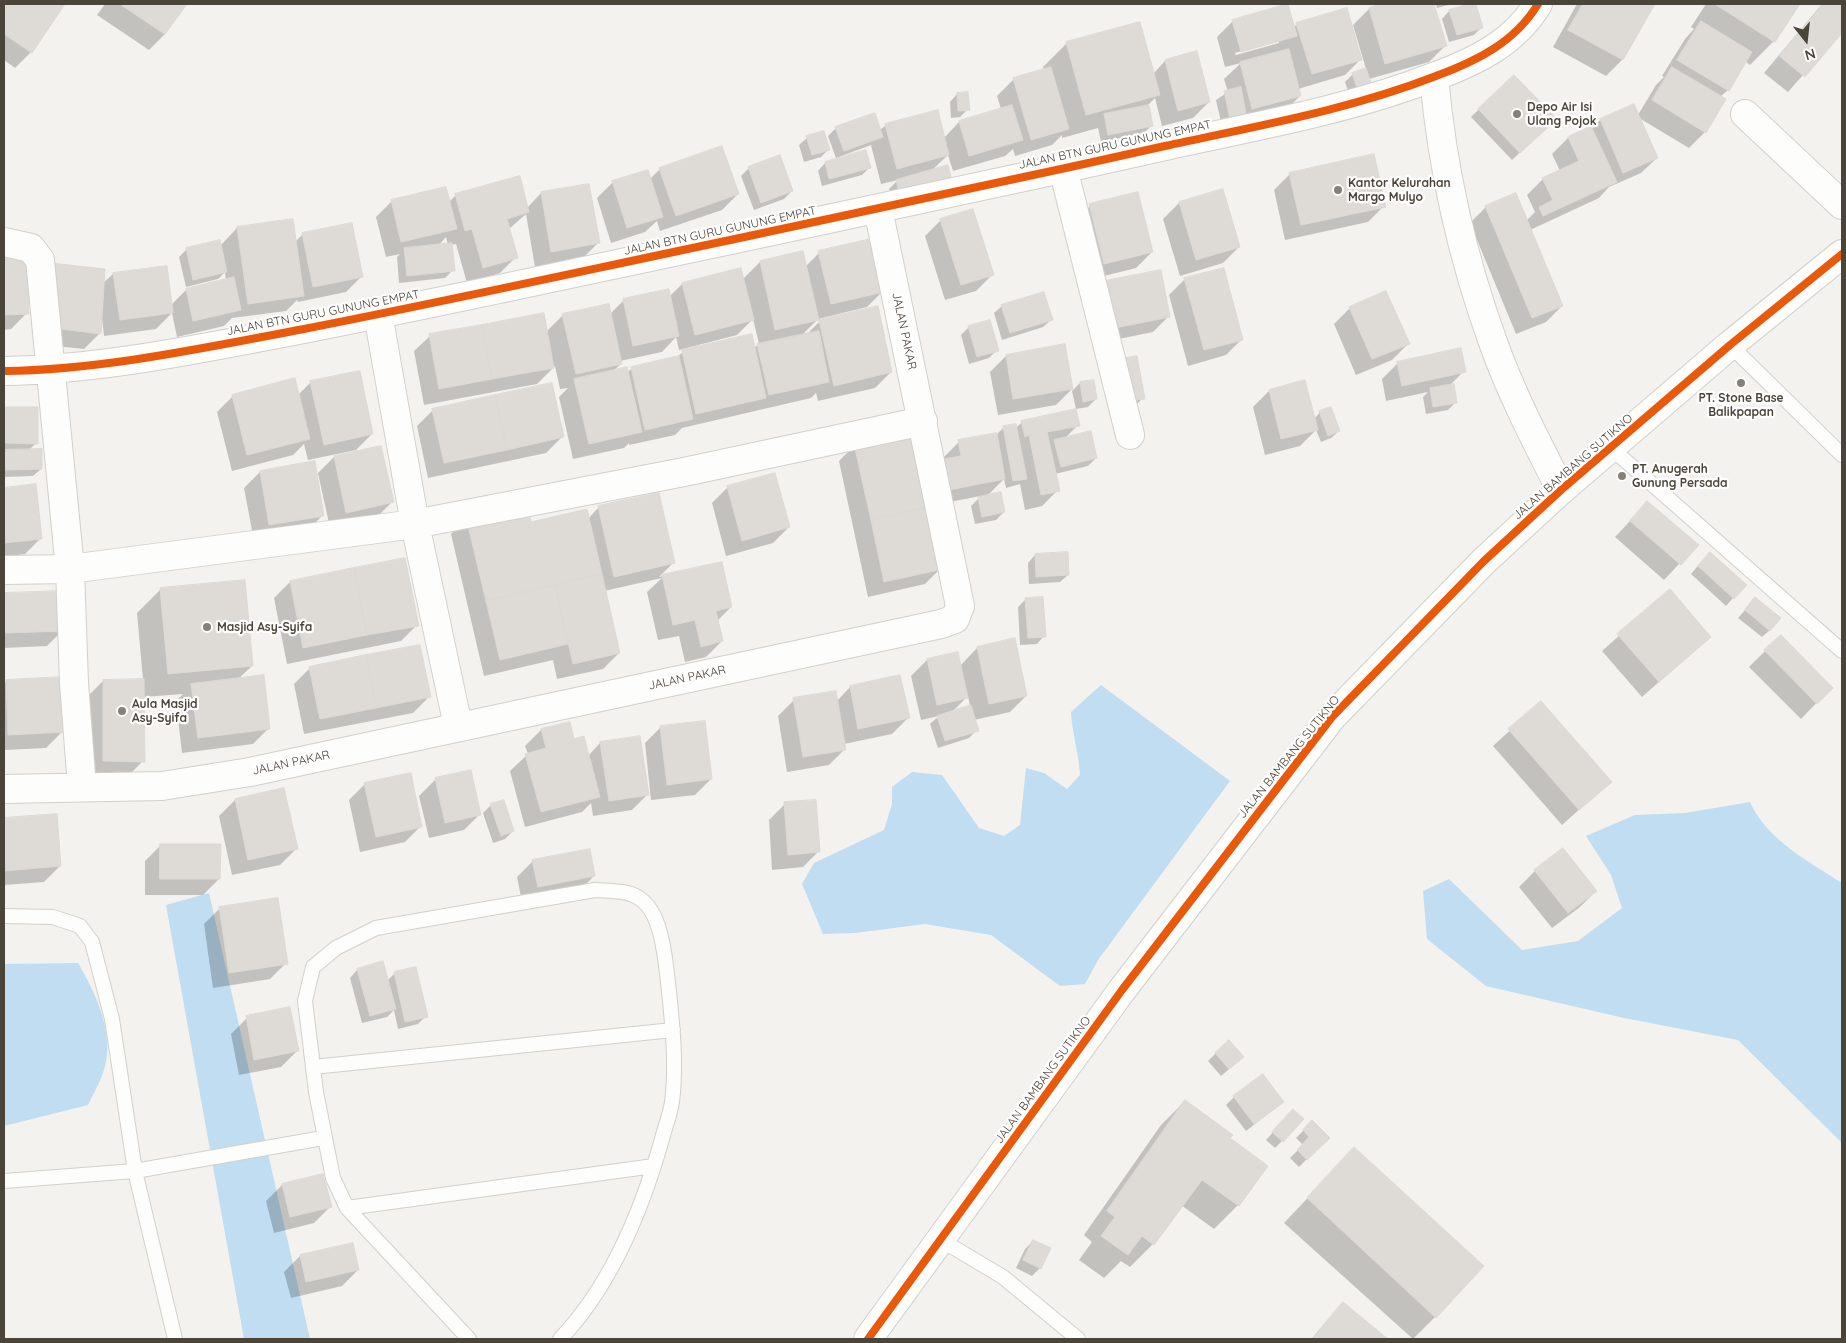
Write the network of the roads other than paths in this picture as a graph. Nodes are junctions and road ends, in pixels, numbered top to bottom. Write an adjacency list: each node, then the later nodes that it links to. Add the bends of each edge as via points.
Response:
1 (1538, 4): 2 (street, JALAN BTN GURU GUNUNG EMPAT, via 1504,43 1476,60)
2 (1434, 78): 4 (street, JALAN BTN GURU GUNUNG EMPAT, via 1335,108); 17 (street, via 1437,113 1464,244 1494,345 1525,419)
3 (1745, 114): 5 (street)
4 (1063, 168): 6 (street, JALAN BTN GURU GUNUNG EMPAT); 14 (street)
5 (1842, 205)
6 (878, 209): 9 (street, JALAN BTN GURU GUNUNG EMPAT); 13 (street, JALAN PAKAR)
7 (4, 242): 11 (street, via 31,248 40,260)
8 (1842, 254): 10 (street, JALAN BAMBANG SUTIKNO)
9 (378, 314): 11 (street, JALAN BTN GURU GUNUNG EMPAT, via 206,348); 18 (street)
10 (1730, 345): 15 (street, JALAN BAMBANG SUTIKNO); 16 (lane)
11 (51, 370): 12 (street, JALAN BTN GURU GUNUNG EMPAT); 19 (street)
12 (4, 371)
13 (923, 420): 18 (street, via 684,472); 22 (street, JALAN PAKAR, via 960,606 954,619)
14 (1130, 435)
15 (1611, 448): 17 (street, JALAN BAMBANG SUTIKNO); 21 (lane)
16 (1842, 455)
17 (1561, 490): 33 (street, JALAN BAMBANG SUTIKNO, via 1484,561 1332,717 1122,990)
18 (415, 524): 19 (street); 22 (street)
19 (70, 569): 20 (street); 23 (street)
20 (4, 570)
21 (1842, 652)
22 (458, 726): 23 (street, JALAN PAKAR, via 250,772 162,786)
23 (82, 787): 24 (street, JALAN PAKAR)
24 (4, 789)
25 (4, 916): 30 (lane, via 53,917 80,926 92,942 112,1019)
26 (674, 1030): 27 (lane); 27 (lane, via 664,944 652,914 639,898 595,890 376,928 336,948 313,967 306,1001); 29 (lane, via 672,1103)
27 (313, 1067): 28 (lane)
28 (323, 1138): 30 (lane); 32 (lane, via 333,1178)
29 (654, 1166): 32 (lane); 36 (lane, via 621,1251 579,1319)
30 (136, 1171): 31 (lane); 34 (lane)
31 (4, 1181)
32 (346, 1208): 35 (lane)
33 (941, 1240): 37 (street, JALAN BAMBANG SUTIKNO); 38 (lane, via 1003,1277)
34 (175, 1339)
35 (469, 1339)
36 (560, 1339)
37 (868, 1339)
38 (1078, 1339)

